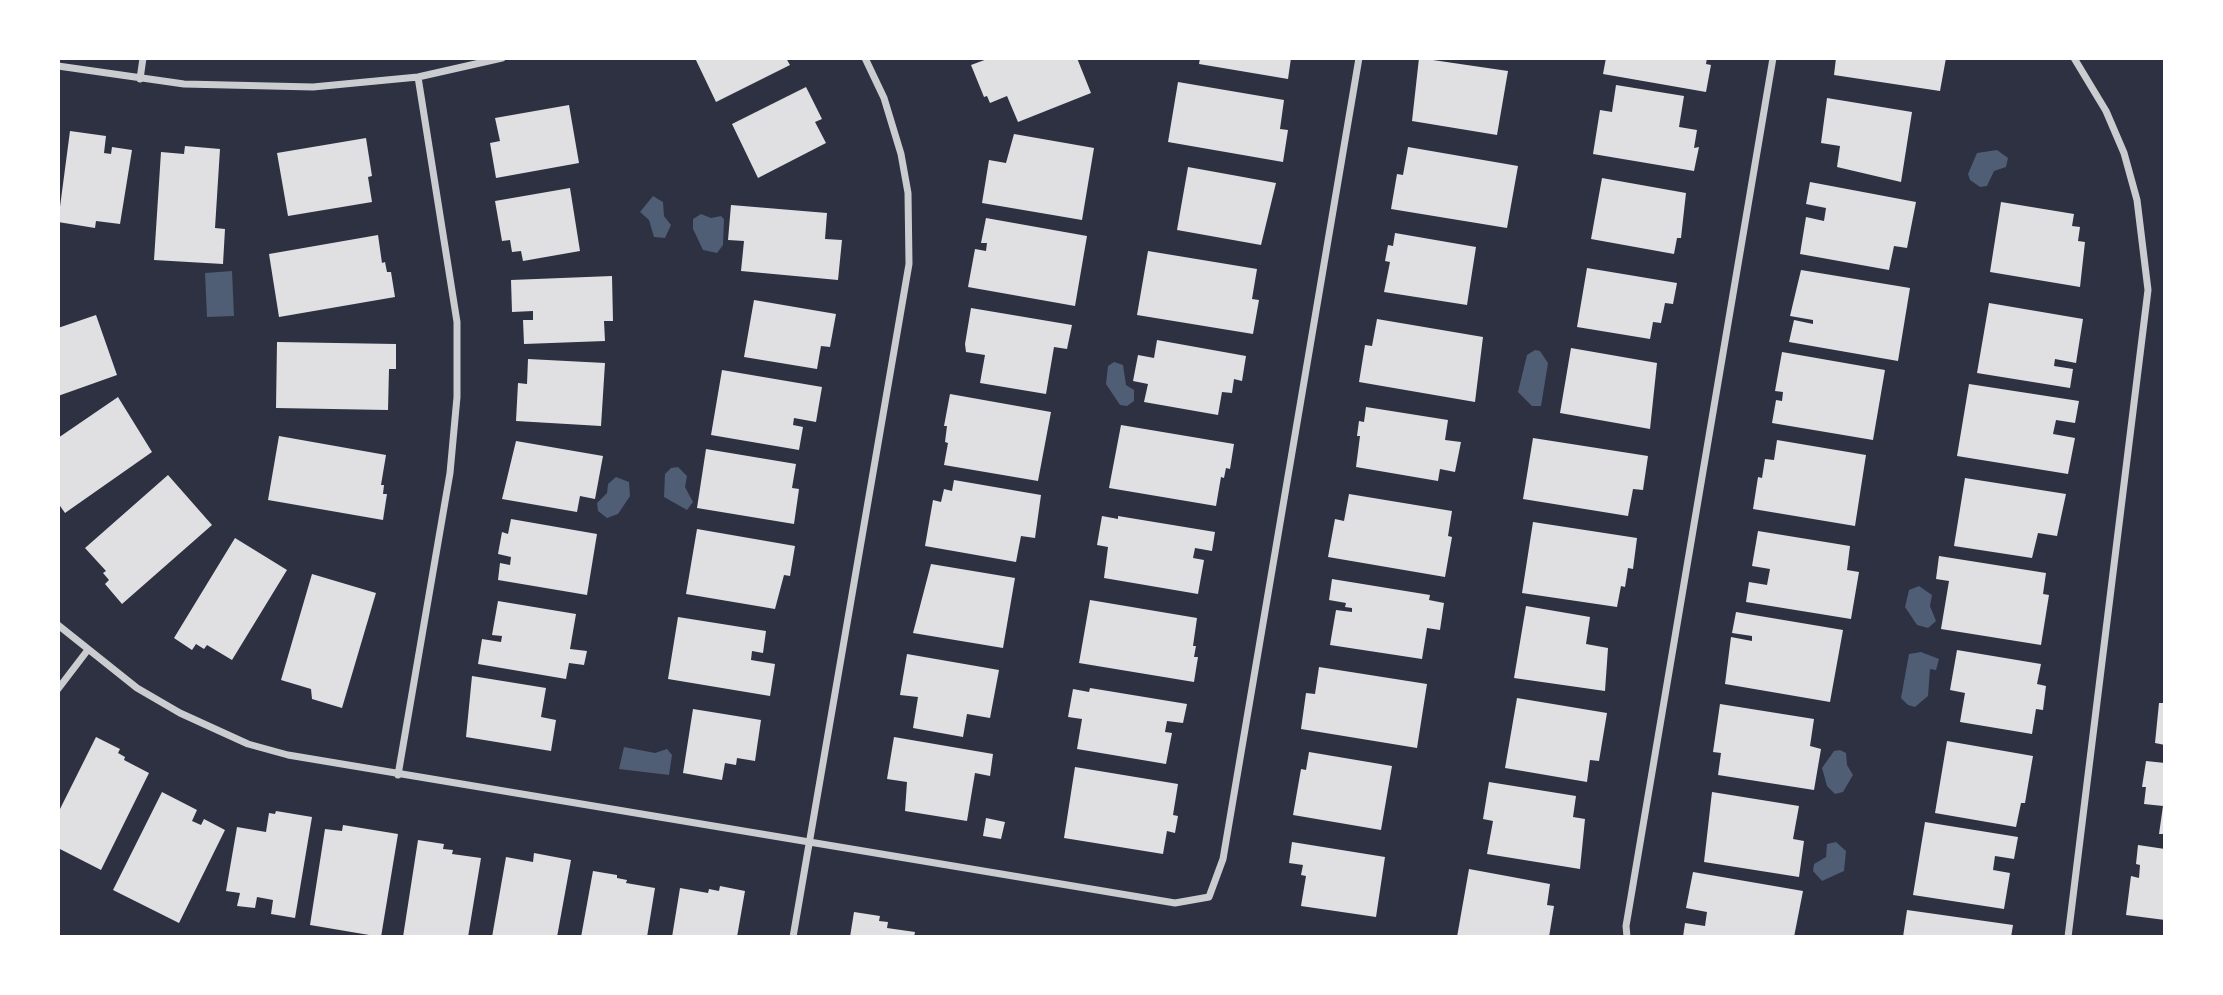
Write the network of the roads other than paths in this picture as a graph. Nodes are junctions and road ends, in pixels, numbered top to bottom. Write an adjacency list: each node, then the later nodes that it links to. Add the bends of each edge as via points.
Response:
1 (143, 58): 9 (street)
2 (502, 58): 8 (street)
3 (865, 58): 14 (street, via 884,98 901,154 908,193 909,264)
4 (1359, 58): 14 (street, via 1223,859 1209,897 1175,903)
5 (1773, 58): 16 (street)
6 (2074, 58): 17 (street, via 2106,111 2124,153 2137,200 2148,290)
7 (58, 66): 9 (street)
8 (418, 77): 9 (street, via 265,88); 13 (street, via 454,296 457,397 450,473)
9 (140, 79)
10 (58, 625): 11 (street)
11 (87, 651): 12 (street); 13 (street, via 180,713 248,744 332,765)
12 (58, 689)
13 (398, 775): 14 (street)
14 (810, 845): 15 (street)
15 (793, 937)
16 (1627, 937)
17 (2068, 937)

